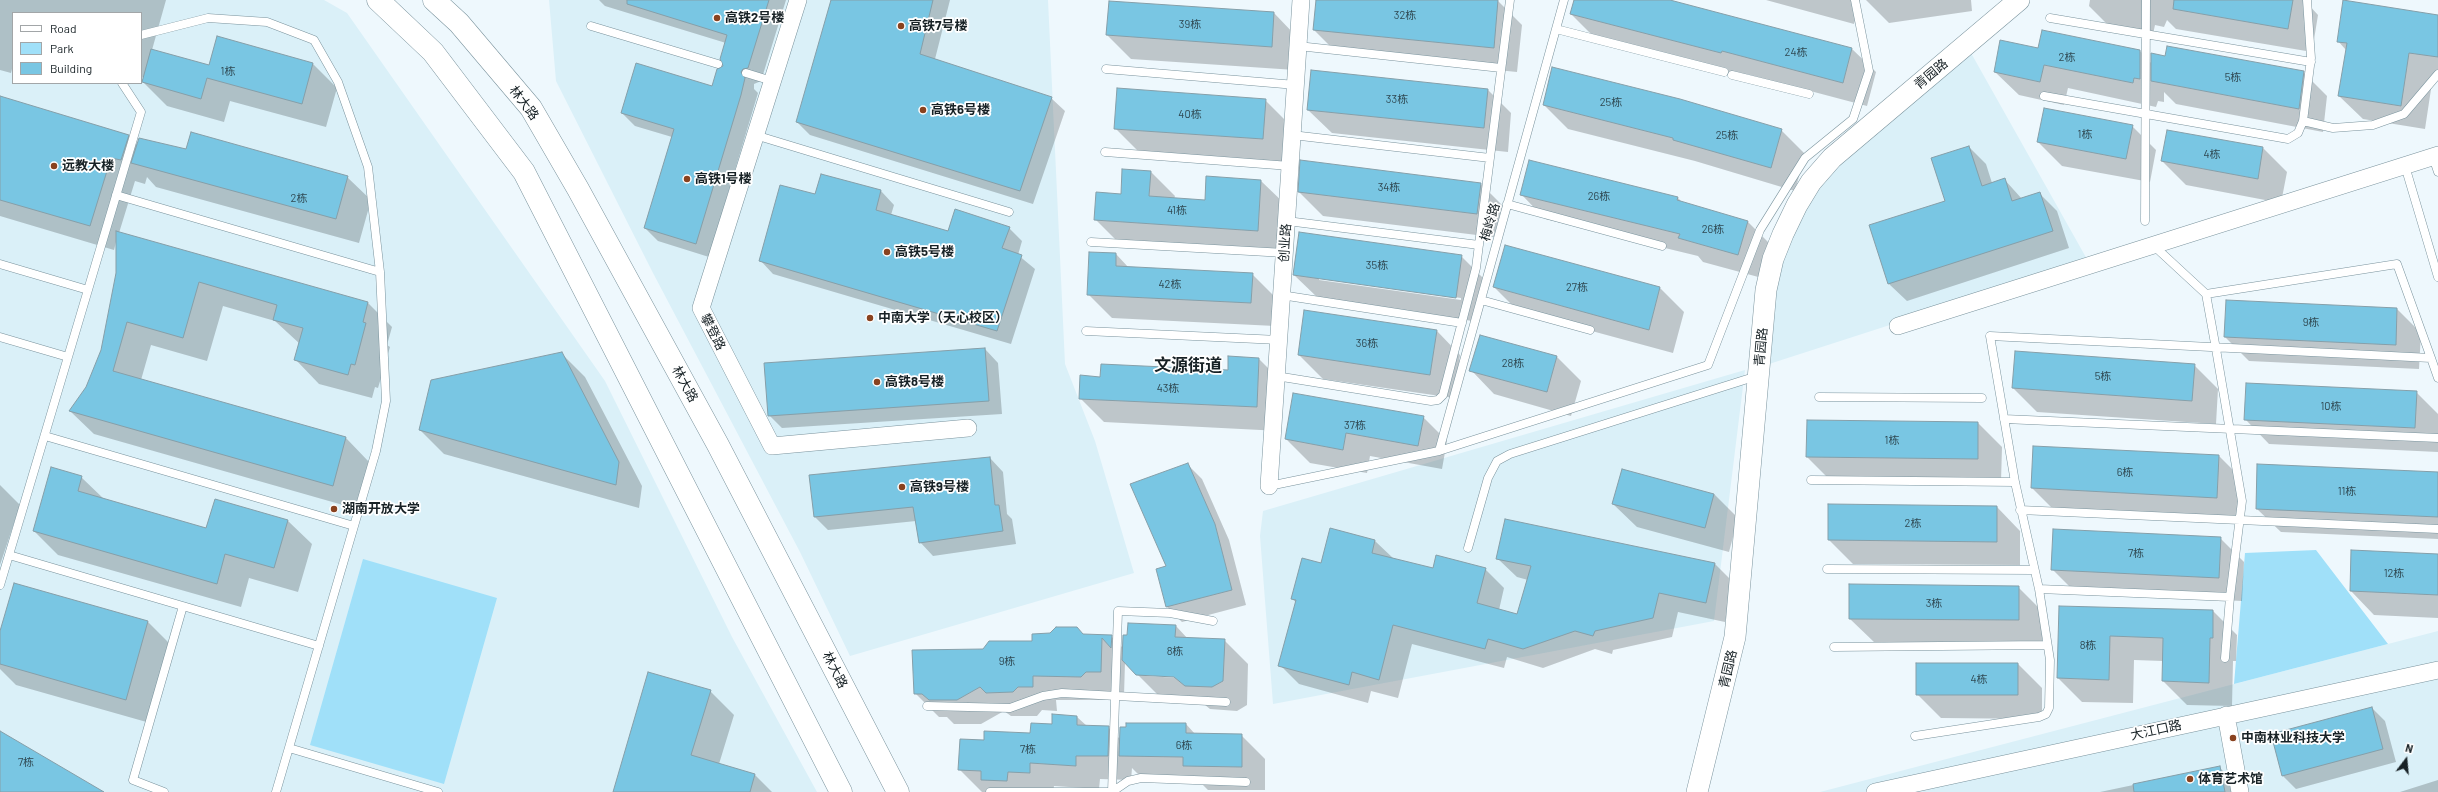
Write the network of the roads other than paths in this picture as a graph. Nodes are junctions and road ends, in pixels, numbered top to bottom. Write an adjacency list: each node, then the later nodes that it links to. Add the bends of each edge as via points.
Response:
1 (378, 0): 107 (main road, via 433,52 524,172)
2 (434, 0): 108 (main road, 林大路, via 459,23 535,115 718,444)
3 (798, 0): 25 (street, 攀登路)
4 (1302, 0): 16 (street, 创业路)
5 (1510, 0): 19 (lane)
6 (1564, 0): 13 (lane, 梅岭路)
7 (1855, 0): 75 (lane, via 1869,71 1853,119 1806,158 1760,230 1708,365)
8 (2019, 0): 66 (street, 青园路, via 1832,158 1812,182 1797,205 1774,259 1766,290)
9 (2146, 0): 14 (lane)
10 (2307, 0): 17 (lane)
11 (2050, 18): 14 (lane)
12 (591, 26): 18 (lane)
13 (1556, 29): 21 (lane); 40 (lane, 梅岭路)
14 (2145, 34): 17 (lane); 30 (lane)
15 (142, 35): 50 (lane, via 208,18 267,22 314,40 338,82 368,167)
16 (1298, 46): 19 (lane); 27 (street, 创业路)
17 (2311, 62): 31 (lane)
18 (718, 64)
19 (1501, 68): 35 (lane)
20 (1106, 69): 27 (lane)
21 (1724, 72)
22 (746, 73): 25 (lane)
23 (2438, 74): 31 (lane, via 2404,114 2373,125 2332,128)
24 (1732, 75): 28 (lane)
25 (772, 81): 32 (street, 攀登路)
26 (123, 84): 39 (lane, via 141,112)
27 (1296, 85): 33 (street, 创业路)
28 (1809, 94)
29 (2044, 96): 30 (lane)
30 (2144, 114): 31 (lane, via 2288,139 2298,133); 43 (lane)
31 (2303, 121)
32 (755, 135): 41 (lane); 71 (street, 攀登路, via 701,308 772,446)
33 (1292, 135): 35 (lane); 37 (street, 创业路)
34 (1105, 152): 37 (lane)
35 (1490, 158): 46 (lane)
36 (2436, 161): 38 (street)
37 (1290, 166): 42 (street, 创业路)
38 (2405, 166): 45 (street); 51 (lane)
39 (116, 195): 50 (lane); 52 (lane)
40 (1507, 204): 47 (lane); 55 (lane, 梅岭路)
41 (1009, 212)
42 (1286, 221): 46 (lane); 48 (street, 创业路)
43 (2145, 221)
44 (1091, 242): 48 (lane)
45 (2152, 244): 53 (lane); 57 (street)
46 (1479, 245): 56 (lane)
47 (1662, 246)
48 (1285, 252): 54 (street, 创业路)
49 (0, 264): 52 (lane)
50 (380, 272): 81 (lane, via 386,400 376,451)
51 (2438, 277)
52 (88, 290): 63 (lane)
53 (2206, 294): 62 (lane); 64 (lane, via 2397,264)
54 (1281, 295): 56 (lane); 61 (street, 创业路)
55 (1480, 300): 58 (lane); 75 (lane, 梅岭路)
56 (1462, 323): 65 (lane, via 1443,395 1438,400 1431,401)
57 (1898, 326)
58 (1590, 330)
59 (1086, 331): 61 (lane)
60 (0, 337): 63 (lane)
61 (1279, 340): 65 (street, 创业路)
62 (2216, 349): 64 (lane); 70 (lane, via 1990,336); 72 (lane)
63 (68, 357): 73 (lane)
64 (2431, 358): 67 (lane)
65 (1276, 376): 78 (street, 创业路)
66 (1758, 376): 83 (lane, via 1510,454 1498,461 1488,478); 111 (street, 青园路, via 1735,637)
67 (2438, 378)
68 (1819, 397): 69 (lane)
69 (1982, 398)
70 (2004, 419): 72 (lane); 77 (lane)
71 (968, 428)
72 (2230, 430): 74 (lane); 80 (lane, via 2242,501)
73 (45, 436): 81 (lane); 84 (lane)
74 (2438, 438)
75 (1439, 451): 78 (lane)
76 (1811, 480): 77 (lane)
77 (2015, 482): 79 (lane)
78 (1269, 486)
79 (2020, 510): 80 (lane); 86 (lane)
80 (2240, 520): 82 (lane); 89 (lane)
81 (354, 526): 93 (lane)
82 (2438, 529)
83 (1468, 548)
84 (9, 555): 87 (lane); 90 (lane)
85 (1827, 569): 86 (lane)
86 (2034, 570): 88 (lane)
87 (0, 585)
88 (2039, 589): 89 (lane); 92 (lane)
89 (2230, 597): 95 (lane)
90 (183, 606): 93 (lane); 104 (lane, via 133,780)
91 (1213, 621): 97 (lane, via 1170,613 1118,612)
92 (2047, 645): 94 (lane); 101 (lane, via 2050,660 2049,708 2046,714)
93 (319, 646): 102 (lane)
94 (1834, 647)
95 (2225, 658)
96 (2438, 670): 100 (street, 大江口路)
97 (1116, 694): 98 (lane); 99 (lane, via 1062,693 1043,696 1010,708); 110 (lane)
98 (1226, 702)
99 (927, 706)
100 (2226, 715): 112 (street, 大江口路); 113 (street)
101 (1915, 736)
102 (289, 748): 105 (lane); 106 (lane)
103 (1246, 782): 110 (lane, via 1141,778 1128,781)
104 (164, 792)
105 (276, 792)
106 (438, 792)
107 (841, 792)
108 (898, 792)
109 (990, 792): 110 (lane)
110 (1112, 792)
111 (1697, 792)
112 (1875, 792)
113 (2240, 792)

